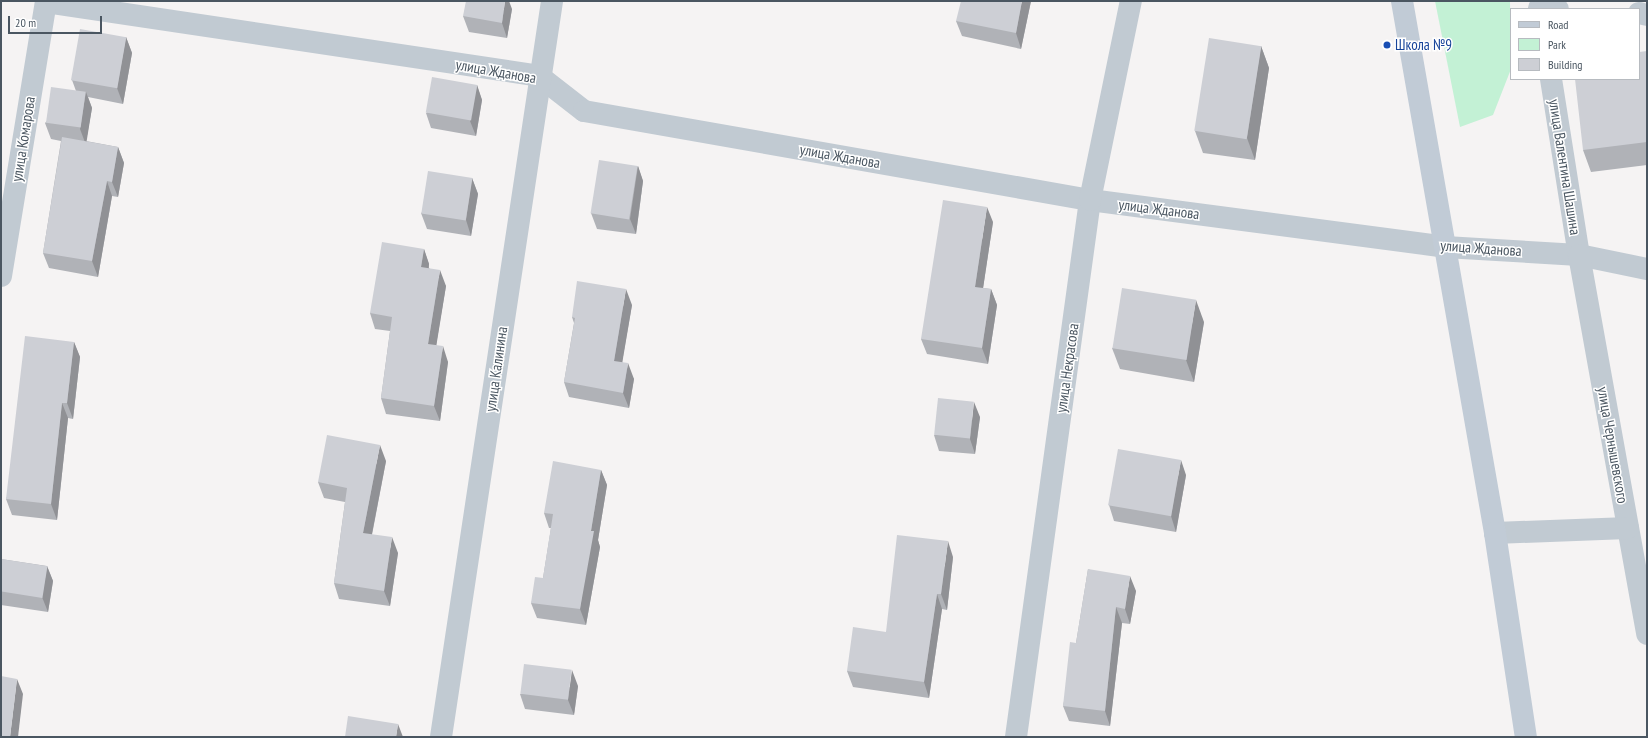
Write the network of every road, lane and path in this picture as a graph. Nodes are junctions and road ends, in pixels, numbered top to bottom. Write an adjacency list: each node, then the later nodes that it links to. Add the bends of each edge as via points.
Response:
1 (552, 1): 5 (street, улица Калинина)
2 (1131, 1): 7 (street, улица Некрасова)
3 (1402, 1): 8 (street)
4 (46, 2): 5 (street, улица Жданова); 11 (street, улица Комарова)
5 (539, 76): 7 (street, улица Жданова, via 584,111); 15 (street, улица Калинина)
6 (1551, 80): 9 (street, улица Валентина Шашина)
7 (1090, 200): 8 (street, улица Жданова); 16 (street, улица Некрасова)
8 (1445, 247): 9 (street, улица Жданова); 13 (street)
9 (1579, 255): 10 (street, улица Жданова); 12 (street, улица Чернышевского)
10 (1647, 269)
11 (1, 276)
12 (1628, 528): 13 (street); 14 (street, улица Чернышевского)
13 (1495, 533): 17 (street)
14 (1647, 634)
15 (441, 737)
16 (1016, 737)
17 (1526, 737)

